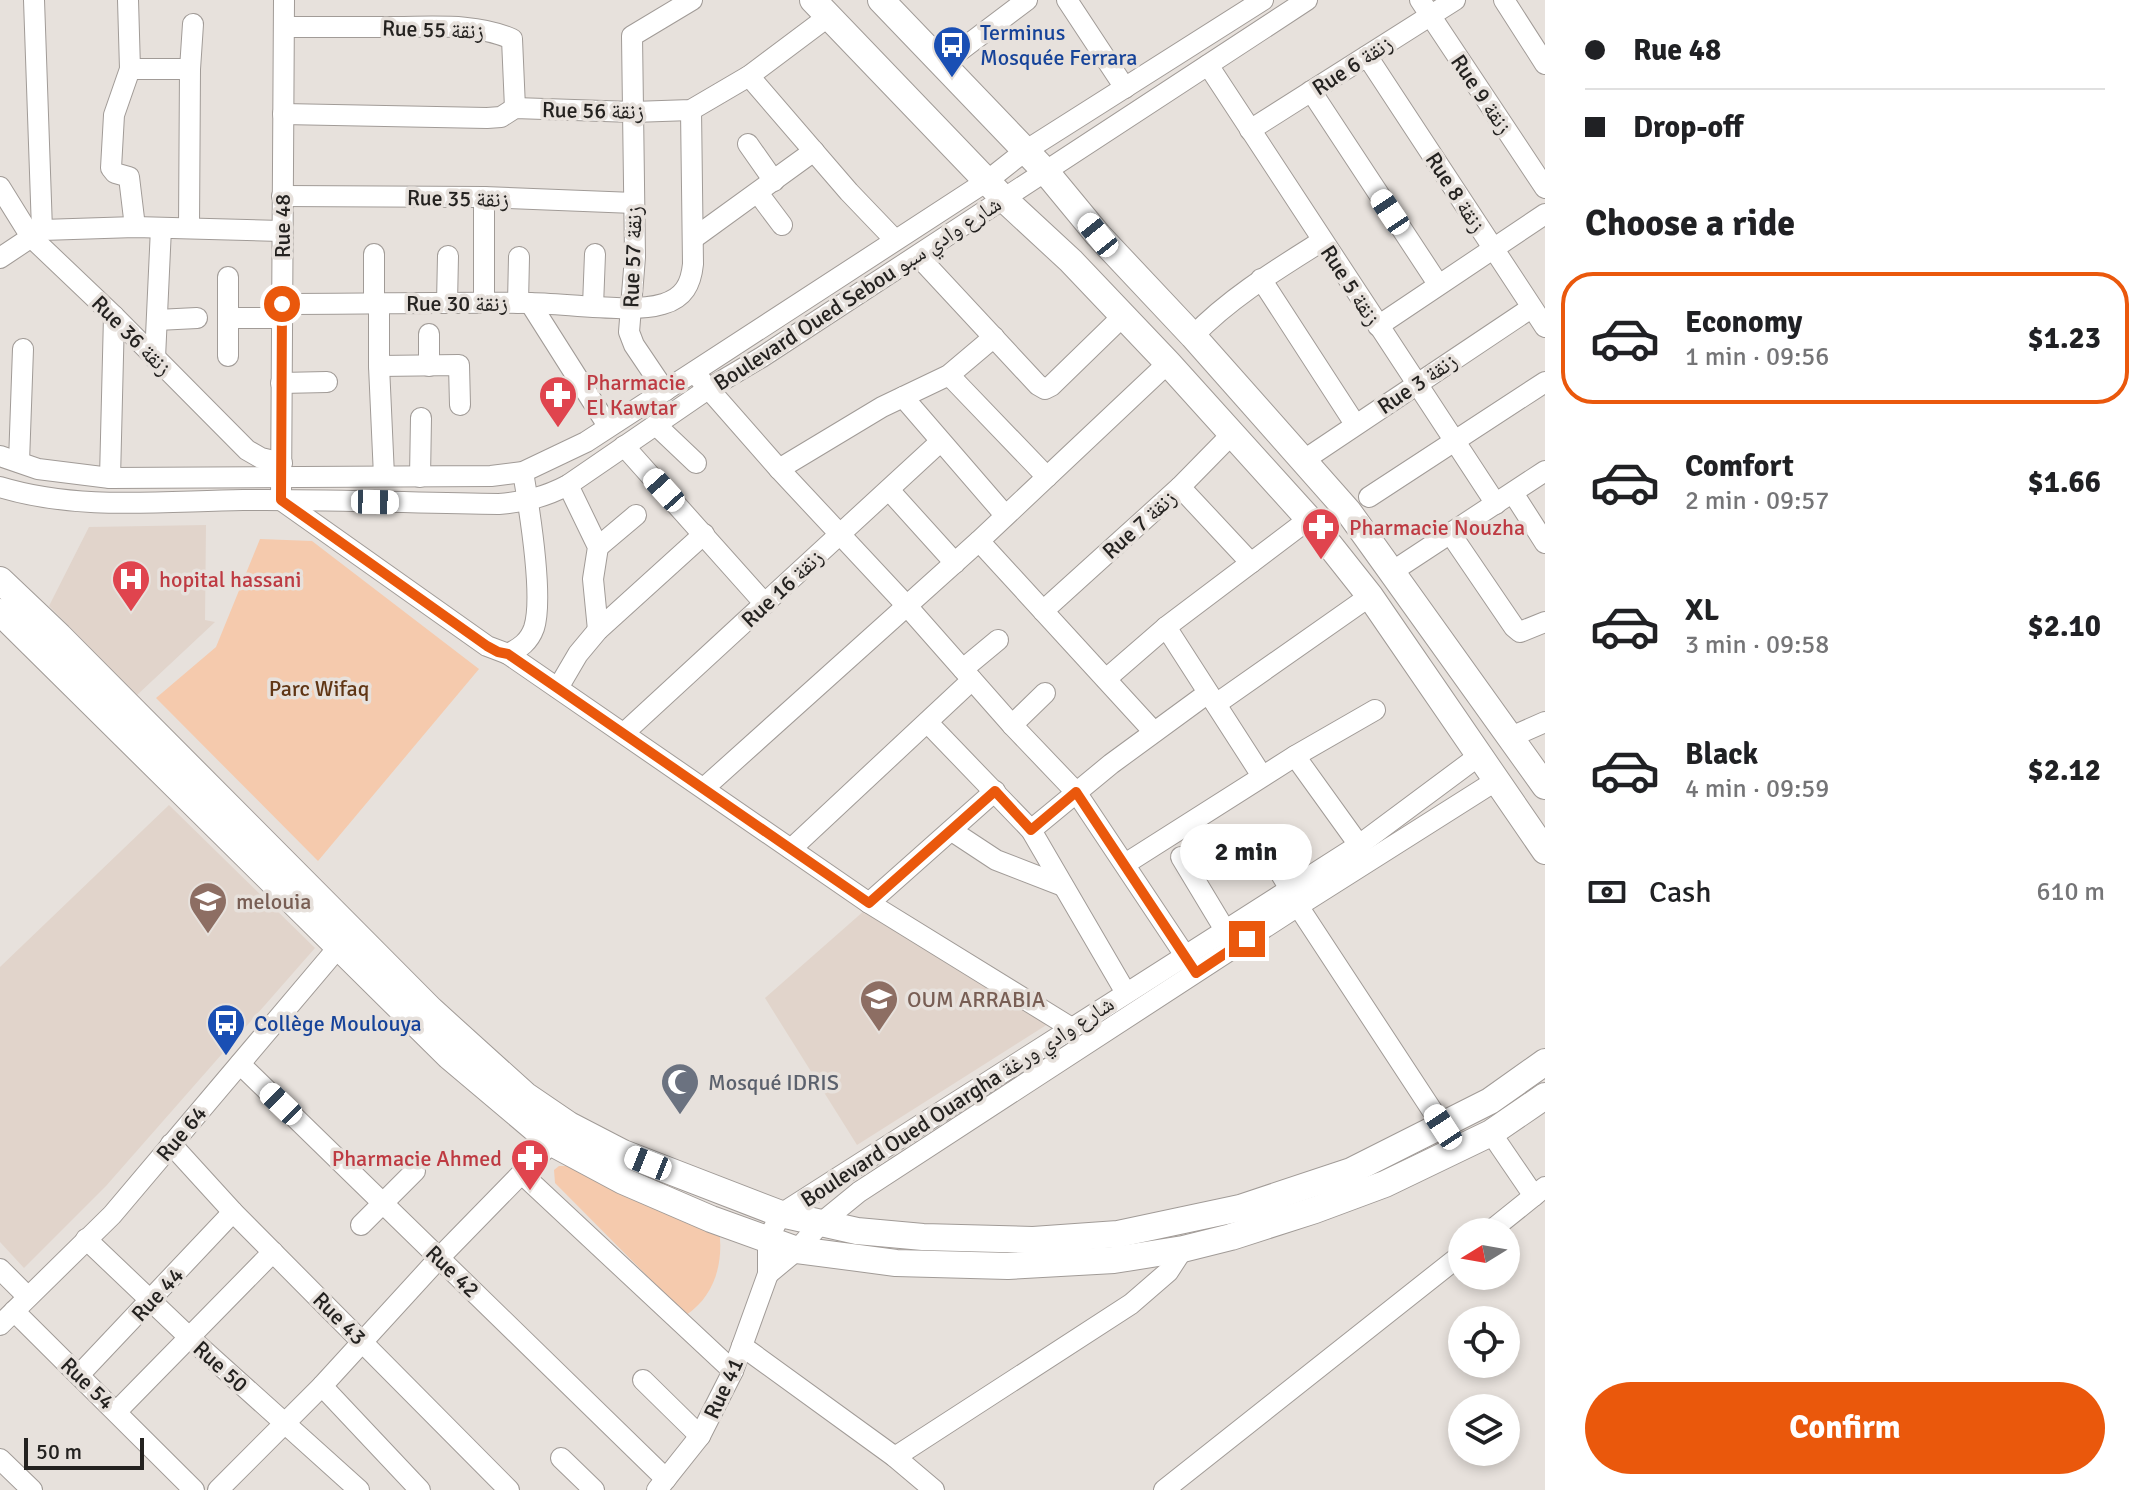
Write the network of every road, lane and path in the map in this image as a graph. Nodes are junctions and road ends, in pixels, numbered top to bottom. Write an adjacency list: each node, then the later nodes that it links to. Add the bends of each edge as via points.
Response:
1 (34, 0): 47 (street)
2 (128, 0): 20 (street)
3 (284, 0): 15 (street, Rue 48)
4 (691, 0): 27 (street, Rue 57 زنقة, via 632,36)
5 (881, 0): 18 (main road)
6 (1027, 0): 18 (street)
7 (1067, 0): 23 (street)
8 (1307, 0): 19 (street, Boulevard Oued Sebou شارع وادي سبو)
9 (1455, 0): 13 (street, Rue 6 زنقة)
10 (1504, 0): 17 (street)
11 (1255, 2): 23 (street, Boulevard Oued Sebou شارع وادي سبو)
12 (821, 8): 22 (street, Rue 56 زنقة); 37 (main road)
13 (1425, 8): 16 (street, Rue 6 زنقة); 36 (street, Rue 9 زنقة)
14 (193, 24): 21 (street)
15 (284, 27): 25 (street, Rue 55 زنقة, via 498,32 512,39); 28 (street, Rue 48)
16 (1367, 56): 24 (street, Rue 6 زنقة); 51 (street, Rue 8 زنقة)
17 (1545, 64)
18 (941, 65): 32 (main road)
19 (1208, 65): 29 (street, Rue 5 زنقة); 33 (street, Boulevard Oued Sebou شارع وادي سبو)
20 (130, 69): 21 (street); 43 (street, via 114,115 111,168 129,177)
21 (190, 69): 44 (street)
22 (749, 76): 26 (street, Rue 56 زنقة); 31 (street)
23 (1125, 88): 32 (street, Boulevard Oued Sebou شارع وادي سبو)
24 (1311, 91): 29 (street, Rue 6 زنقة); 60 (street)
25 (515, 108): 27 (street, Rue 56 زنقة); 28 (street, Rue 56 زنقة, via 487,118)
26 (691, 110): 27 (street, Rue 56 زنقة); 48 (street)
27 (633, 112): 40 (street, Rue 57 زنقة)
28 (283, 114): 38 (street, Rue 48)
29 (1250, 130): 50 (street, Rue 5 زنقة)
30 (748, 144): 35 (street)
31 (814, 151): 35 (street); 49 (street)
32 (1025, 151): 33 (main road); 37 (street, Boulevard Oued Sebou شارع وادي سبو)
33 (1046, 172): 37 (street, Boulevard Oued Sebou شارع وادي سبو); 77 (main road)
34 (0, 187): 47 (street, Rue 36 زنقة)
35 (766, 187): 42 (street); 48 (street)
36 (1545, 188)
37 (995, 190): 49 (street, Boulevard Oued Sebou شارع وادي سبو); 55 (street, Boulevard Oued Sebou شارع وادي سبو); 70 (main road)
38 (282, 196): 39 (street, Rue 35 زنقة); 46 (street, Rue 48)
39 (484, 197): 40 (street, Rue 35 زنقة); 62 (street)
40 (634, 203): 66 (street, Rue 57 زنقة)
41 (1545, 214): 51 (street)
42 (782, 225)
43 (135, 227): 45 (street); 47 (street)
44 (189, 227): 45 (street); 46 (street)
45 (161, 228): 73 (street)
46 (281, 231): 68 (street, Rue 48)
47 (37, 234): 57 (street); 69 (street, Rue 36 زنقة)
48 (694, 238): 66 (street, Rue 30 زنقة, via 691,282 683,294 660,306)
49 (895, 240): 85 (street, Boulevard Oued Sebou شارع وادي سبو)
50 (1322, 241): 59 (street); 74 (street, Rue 5 زنقة)
51 (1494, 249): 60 (street); 67 (street, Rue 8 زنقة)
52 (374, 254): 64 (street)
53 (595, 254): 65 (street)
54 (448, 256): 61 (street)
55 (918, 256): 78 (street); 91 (street, Boulevard Oued Sebou شارع وادي سبو)
56 (519, 257): 63 (street)
57 (0, 258)
58 (228, 277): 72 (street)
59 (1261, 279): 77 (street); 96 (street)
60 (1438, 284): 74 (street)
61 (447, 303): 62 (street, Rue 30 زنقة); 64 (street, Rue 30 زنقة)
62 (484, 303): 63 (street, Rue 30 زنقة)
63 (524, 303): 65 (street, Rue 30 زنقة); 97 (street)
64 (376, 304): 68 (street, Rue 30 زنقة); 83 (street)
65 (593, 306): 66 (street, Rue 30 زنقة)
66 (632, 307): 92 (street, Rue 57 زنقة, via 630,338)
67 (1531, 308): 75 (street, Rue 8 زنقة); 90 (street, Rue 3 زنقة)
68 (282, 311): 72 (street, Rue 30 زنقة); 89 (street, Rue 48)
69 (114, 316): 81 (street, Rue 36 زنقة); 113 (street)
70 (1123, 316): 78 (street, via 1045,389); 82 (main road)
71 (197, 318): 73 (street)
72 (229, 318): 80 (street)
73 (157, 320): 81 (street)
74 (1378, 326): 90 (street, Rue 5 زنقة)
75 (1545, 327)
76 (429, 334): 84 (street)
77 (1193, 336): 104 (main road)
78 (994, 337): 86 (street)
79 (23, 349): 103 (street)
80 (228, 356)
81 (155, 358): 106 (street, Rue 36 زنقة, via 247,450)
82 (1168, 363): 99 (main road); 112 (street)
83 (379, 366): 84 (street); 110 (street)
84 (429, 366): 94 (street, via 459,365)
85 (694, 371): 91 (street); 92 (street, Boulevard Oued Sebou شارع وادي سبو)
86 (949, 375): 93 (street); 112 (street)
87 (327, 382): 89 (street)
88 (1545, 382): 101 (street)
89 (281, 383): 106 (street, Rue 48)
90 (1416, 383): 96 (street, Rue 3 زنقة); 101 (street, Rue 5 زنقة)
91 (708, 389): 98 (street, Boulevard Oued Sebou شارع وادي سبو); 107 (street)
92 (665, 391): 97 (street, Boulevard Oued Sebou شارع وادي سبو)
93 (903, 397): 100 (street); 107 (street)
94 (460, 405)
95 (421, 418): 111 (street)
96 (1355, 424): 104 (street, Rue 3 زنقة)
97 (608, 426): 109 (street, Boulevard Oued Sebou شارع وادي سبو)
98 (657, 426): 102 (street, Boulevard Oued Sebou شارع وادي سبو); 105 (street)
99 (1232, 434): 116 (street, Rue 7 زنقة); 124 (main road)
100 (940, 442): 117 (street, Rue 16 زنقة); 123 (street)
101 (1455, 443): 118 (street); 119 (street, Rue 5 زنقة)
102 (624, 446): 114 (street, Boulevard Oued Sebou شارع وادي سبو); 126 (street)
103 (9, 459): 113 (street, Boulevard Oued Sebou شارع وادي سبو)
104 (1304, 460): 133 (main road)
105 (696, 463)
106 (282, 469): 110 (street, Boulevard Oued Sebou شارع وادي سبو); 113 (street, Boulevard Oued Sebou شارع وادي سبو); 120 (street, Rue 48)
107 (779, 469): 127 (street)
108 (1545, 471): 119 (street)
109 (523, 472): 111 (street, Boulevard Oued Sebou شارع وادي سبو); 121 (street)
110 (384, 476): 111 (street, Boulevard Oued Sebou شارع وادي سبو)
111 (420, 477)
112 (1047, 477): 123 (street)
113 (110, 478)
114 (568, 485): 121 (street, Boulevard Oued Sebou شارع وادي سبو); 130 (street)
115 (0, 487): 120 (street, Boulevard Oued Sebou شارع وادي سبو, via 50,500 96,504)
116 (1180, 487): 132 (street); 138 (street, Rue 7 زنقة)
117 (889, 490): 127 (street, Rue 16 زنقة); 131 (street)
118 (1369, 497)
119 (1504, 498): 125 (street); 129 (street, Rue 5 زنقة)
120 (281, 500): 121 (street, Boulevard Oued Sebou شارع وادي سبو); 145 (street, via 487,646)
121 (529, 502): 145 (street, via 537,613 526,642)
122 (636, 515): 130 (street)
123 (1005, 515): 128 (street)
124 (1309, 519): 132 (street); 135 (main road)
125 (1450, 533): 133 (street); 140 (street, via 1514,627 1528,631)
126 (704, 534): 136 (street); 143 (street)
127 (839, 534): 136 (street, Rue 16 زنقة); 137 (street)
128 (979, 541): 131 (street); 138 (street)
129 (1545, 541)
130 (598, 547): 143 (street, via 593,579)
131 (955, 563): 137 (street)
132 (1251, 563): 141 (street)
133 (1393, 571): 158 (main road)
134 (0, 580): 142 (main road)
135 (1370, 596): 150 (street); 159 (main road)
136 (765, 604): 157 (street, Rue 16 زنقة)
137 (907, 606): 146 (street); 164 (street)
138 (1043, 611): 147 (street)
139 (0, 612): 142 (main road)
140 (1545, 622)
141 (1166, 627): 147 (street); 150 (street)
142 (34, 629): 179 (main road)
143 (598, 630): 148 (street)
144 (998, 640): 146 (street)
145 (508, 654): 148 (street)
146 (968, 675): 153 (street); 154 (street)
147 (1106, 679): 156 (street)
148 (558, 688): 157 (street)
149 (1045, 693): 154 (street)
150 (1212, 698): 156 (street); 161 (street)
151 (1375, 710): 160 (street)
152 (1545, 722): 158 (street)
153 (928, 723): 165 (street); 171 (street)
154 (1012, 725): 166 (street)
155 (1545, 731): 158 (street)
156 (1154, 732): 166 (street)
157 (624, 733): 164 (street)
158 (1517, 746): 163 (main road)
159 (1480, 755): 162 (main road); 170 (street, Boulevard Oued Ouargha شارع وادي ورغة)
160 (1295, 756): 161 (street); 170 (street)
161 (1262, 776): 174 (street)
162 (1497, 780): 172 (main road); 176 (street, Boulevard Oued Ouargha شارع وادي ورغة)
163 (1545, 786)
164 (704, 788): 171 (street)
165 (995, 791): 167 (street); 168 (street)
166 (1076, 792): 167 (street); 174 (street)
167 (1031, 830): 175 (street)
168 (952, 831): 175 (street, via 996,860); 177 (street)
169 (1261, 841): 176 (street)
170 (1359, 845): 176 (street, Boulevard Oued Ouargha شارع وادي ورغة)
171 (791, 849): 177 (street)
172 (1545, 851)
173 (1181, 857): 178 (street)
174 (1125, 864): 180 (street)
175 (1063, 886): 182 (street)
176 (1294, 897): 178 (street, Boulevard Oued Ouargha شارع وادي ورغة); 181 (street, Boulevard Oued Ouargha شارع وادي ورغة); 187 (street)
177 (869, 903): 183 (street)
178 (1225, 930): 180 (street, Boulevard Oued Ouargha شارع وادي ورغة)
179 (346, 939): 185 (street, Rue 64); 189 (main road, via 449,1056)
180 (1184, 955): 181 (street); 182 (street, Boulevard Oued Ouargha شارع وادي ورغة)
181 (1196, 973): 198 (street, Boulevard Oued Ouargha شارع وادي ورغة, via 859,1192)
182 (1126, 993): 183 (street, Boulevard Oued Ouargha شارع وادي ورغة)
183 (1070, 1027): 196 (street, Boulevard Oued Ouargha شارع وادي ورغة)
184 (1545, 1062): 187 (main road)
185 (240, 1064): 190 (street, Rue 64); 194 (street, Rue 42)
186 (1545, 1096): 188 (main road)
187 (1443, 1127): 198 (main road, via 1351,1171 1240,1208 1118,1234 1033,1240 923,1237)
188 (1491, 1133): 193 (street); 202 (main road, via 1343,1200)
189 (560, 1134): 192 (street); 196 (main road); 201 (main road, via 623,1181)
190 (171, 1144): 195 (street, Rue 43); 200 (street, Rue 64)
191 (415, 1171): 194 (street)
192 (522, 1174): 205 (street); 214 (street)
193 (1540, 1191): 197 (street)
194 (383, 1204): 199 (street); 205 (street, Rue 42)
195 (233, 1212): 204 (street, Rue 43); 209 (street, Rue 44)
196 (781, 1214): 198 (main road); 201 (street, Boulevard Oued Ouargha شارع وادي ورغة)
197 (1506, 1218)
198 (821, 1223): 203 (street, Boulevard Oued Ouargha شارع وادي ورغة)
199 (361, 1225)
200 (86, 1239): 209 (street, Rue 50); 210 (street, Rue 64)
201 (768, 1239): 203 (main road); 208 (street, Boulevard Oued Ouargha شارع وادي ورغة)
202 (1183, 1249): 203 (main road, via 1114,1260 1008,1266 896,1263); 221 (street, via 1168,1272 1131,1304)
203 (797, 1250): 208 (street, Boulevard Oued Ouargha شارع وادي ورغة)
204 (273, 1252): 211 (street); 212 (street, Rue 43)
205 (440, 1257): 212 (street); 224 (street, Rue 42)
206 (1448, 1265): 233 (street)
207 (0, 1269): 210 (street, Rue 54)
208 (768, 1274): 213 (street, Rue 41)
209 (152, 1300): 211 (street, Rue 50); 215 (street, Rue 44)
210 (14, 1311): 215 (street, Rue 54)
211 (190, 1338): 218 (street); 219 (street, Rue 50)
212 (364, 1342): 217 (street); 230 (street, Rue 43)
213 (742, 1346): 214 (street, Rue 41); 221 (street)
214 (733, 1371): 220 (street, Rue 41)
215 (79, 1375): 218 (street, Rue 54)
216 (643, 1380): 220 (street)
217 (322, 1386): 219 (street); 229 (street)
218 (117, 1411): 227 (street, Rue 54)
219 (286, 1424): 225 (street); 228 (street, Rue 50)
220 (700, 1436): 224 (street, Rue 41)
221 (895, 1457): 232 (street)
222 (561, 1458): 231 (street)
223 (0, 1459): 226 (street)
224 (661, 1484)
225 (221, 1489)
226 (32, 1490)
227 (194, 1490)
228 (359, 1490)
229 (420, 1490)
230 (509, 1490)
231 (594, 1490)
232 (934, 1490)
233 (1164, 1490)

